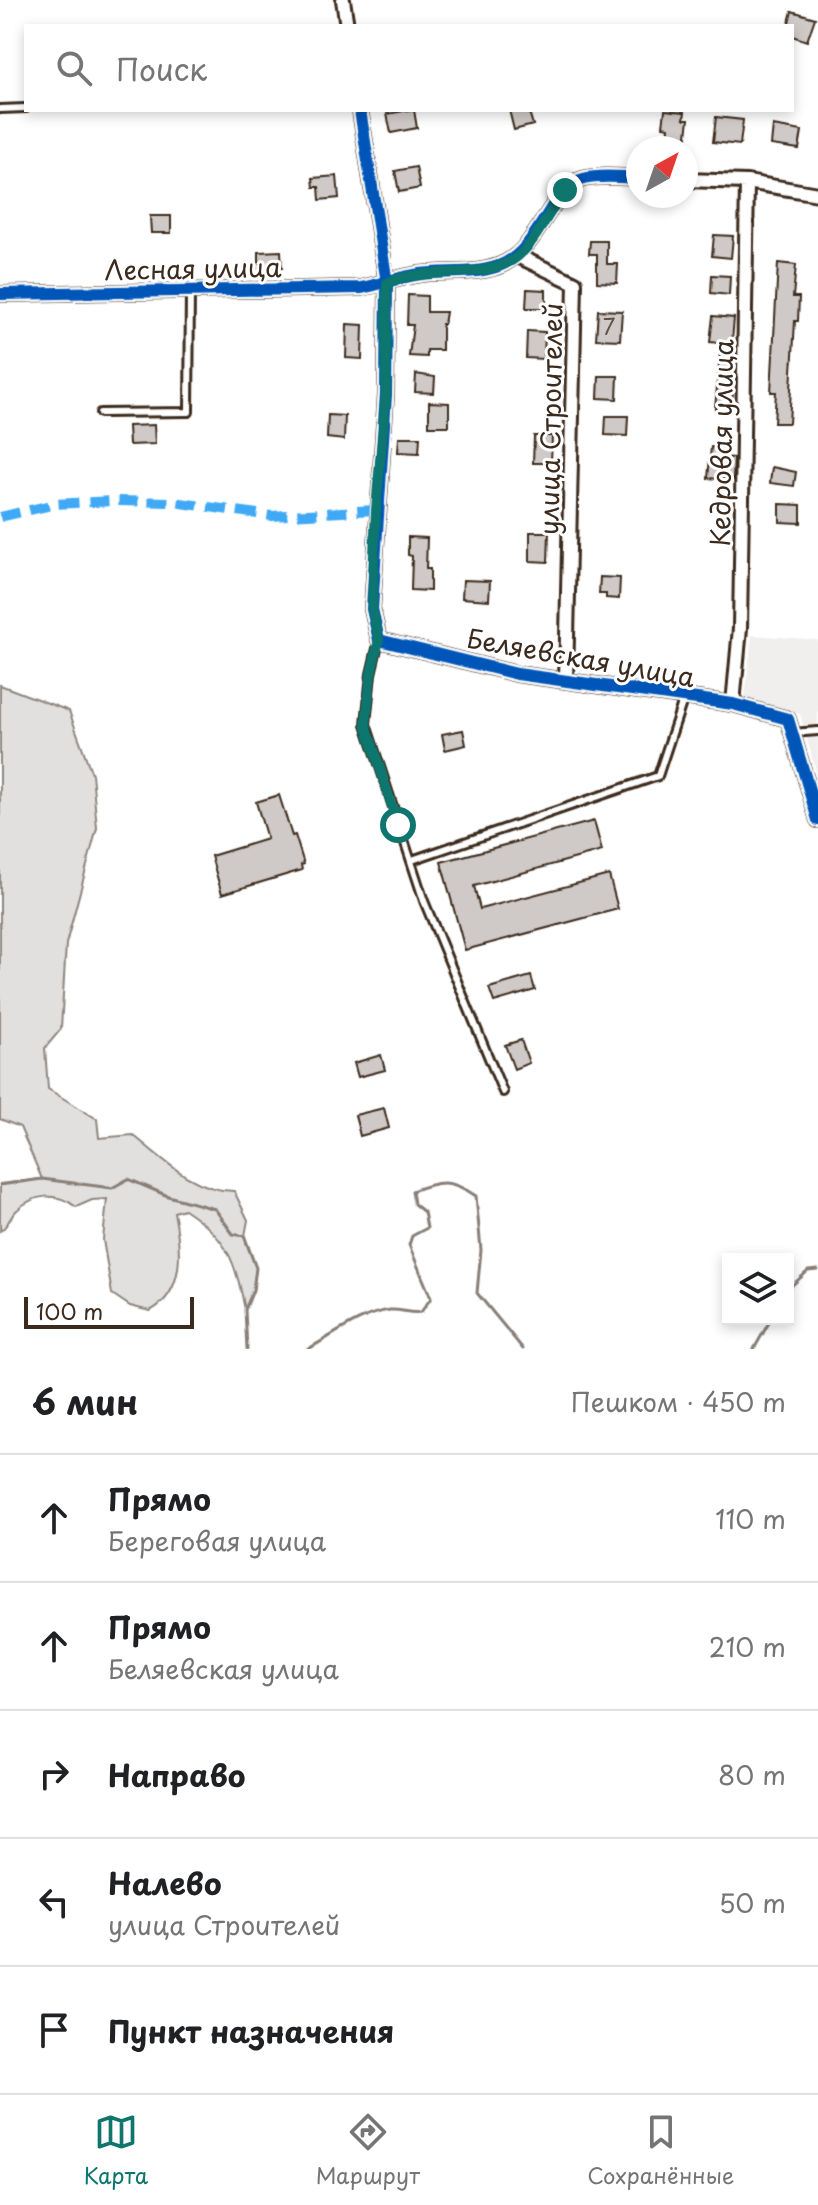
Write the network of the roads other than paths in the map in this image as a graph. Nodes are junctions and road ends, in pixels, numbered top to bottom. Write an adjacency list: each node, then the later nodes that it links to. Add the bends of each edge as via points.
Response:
1 (343, 0): 2 (street)
2 (347, 24)
3 (24, 108): 4 (lane)
4 (0, 109)
5 (360, 112): 11 (street)
6 (626, 178): 10 (street, via 573,183)
7 (698, 180): 8 (street)
8 (747, 182): 9 (street); 18 (street, Кедровая улица, via 740,628)
9 (818, 194)
10 (518, 256): 11 (street, Лесная улица, via 488,269); 16 (street, улица Строителей, via 575,283)
11 (386, 278): 12 (street, Лесная улица, via 361,288); 15 (street, via 386,394 372,609)
12 (190, 290): 13 (street, Лесная улица); 14 (lane, via 189,412)
13 (0, 294)
14 (100, 413)
15 (379, 640): 16 (street, Беляевская улица); 22 (lane, via 366,724)
16 (566, 681): 17 (street, Беляевская улица)
17 (684, 697): 18 (street, Беляевская улица); 22 (lane, via 658,776)
18 (733, 704): 20 (street, Беляевская улица, via 788,719)
19 (818, 731): 20 (lane)
20 (792, 733): 21 (street)
21 (818, 820)
22 (412, 860): 23 (lane)
23 (503, 1092)

